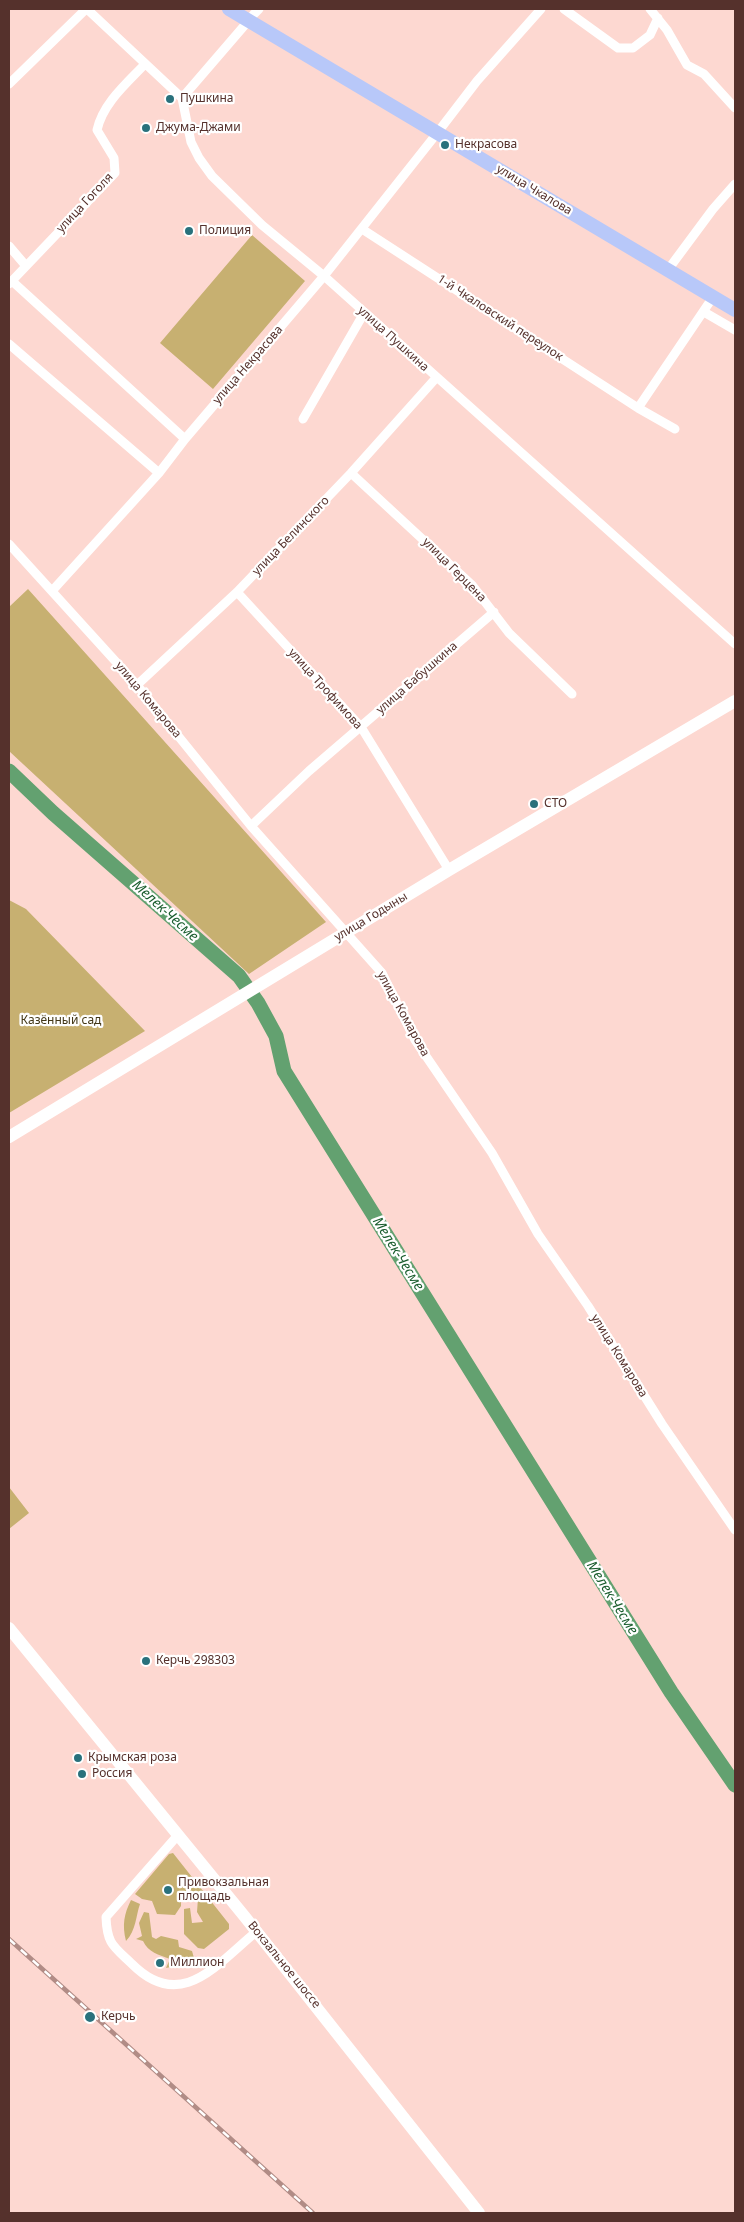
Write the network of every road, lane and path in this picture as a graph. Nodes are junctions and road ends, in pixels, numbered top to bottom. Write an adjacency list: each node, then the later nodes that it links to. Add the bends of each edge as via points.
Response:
1 (86, 9): 8 (street); 9 (street)
2 (229, 9): 6 (main road, улица Чкалова)
3 (541, 9): 13 (street, улица Некрасова, via 477,81)
4 (564, 9): 7 (street, via 618,48 633,48 650,35)
5 (650, 9): 7 (street)
6 (250, 13): 11 (street); 13 (main road, улица Чкалова)
7 (658, 18): 12 (street, via 687,65 704,74)
8 (145, 64): 11 (street); 17 (street, улица Гоголя, via 105,110 97,130 114,158 115,173)
9 (12, 75): 10 (street)
10 (9, 84)
11 (182, 98): 19 (street, улица Пушкина, via 191,142 212,176 262,225)
12 (735, 108)
13 (439, 130): 15 (street, улица Некрасова); 18 (main road, улица Чкалова)
14 (735, 184): 18 (street)
15 (362, 229): 19 (street, улица Некрасова); 29 (street, 1-й Чкаловский переулок)
16 (9, 246): 17 (street)
17 (26, 266): 20 (street, улица Гоголя)
18 (669, 268): 21 (main road, улица Чкалова)
19 (324, 276): 25 (street, улица Пушкина); 32 (street, улица Некрасова)
20 (10, 282): 32 (street)
21 (714, 295): 22 (main road, улица Чкалова); 23 (main road, улица Чкалова); 24 (street)
22 (735, 304)
23 (735, 310)
24 (704, 312): 26 (street); 29 (street)
25 (364, 313): 28 (street, улица Пушкина); 30 (street)
26 (735, 330)
27 (9, 344): 34 (street)
28 (436, 378): 33 (street, улица Белинского); 39 (street, улица Пушкина)
29 (638, 408): 31 (street, 1-й Чкаловский переулок)
30 (303, 419)
31 (674, 429)
32 (185, 439): 34 (street, улица Некрасова)
33 (351, 472): 37 (street, улица Белинского); 38 (street, улица Герцена, via 472,586)
34 (159, 473): 36 (street, улица Некрасова)
35 (9, 544): 36 (street, улица Комарова)
36 (52, 591): 40 (street, улица Комарова)
37 (237, 592): 40 (street, улица Белинского); 43 (street, улица Трофимова)
38 (494, 612): 41 (street, улица Герцена, via 509,633); 43 (street, улица Бабушкина)
39 (735, 644)
40 (137, 685): 44 (street, улица Комарова)
41 (572, 694)
42 (735, 701): 45 (main road, улица Годыны)
43 (361, 727): 44 (street, улица Бабушкина); 45 (street, улица Трофимова)
44 (251, 826): 46 (street, улица Комарова)
45 (449, 870): 46 (main road, улица Годыны)
46 (345, 933): 47 (main road, улица Годыны); 48 (street, улица Комарова, via 382,973 415,1040 492,1153 538,1234 588,1306 662,1424)
47 (9, 1137)
48 (735, 1530)
49 (9, 1628): 50 (main road, Вокзальное шоссе)
50 (178, 1835): 51 (main road, Вокзальное шоссе); 51 (street, via 106,1917 109,1942 142,1974 159,1983 182,1986 200,1978)
51 (256, 1932): 52 (main road, Вокзальное шоссе)
52 (479, 2213)

